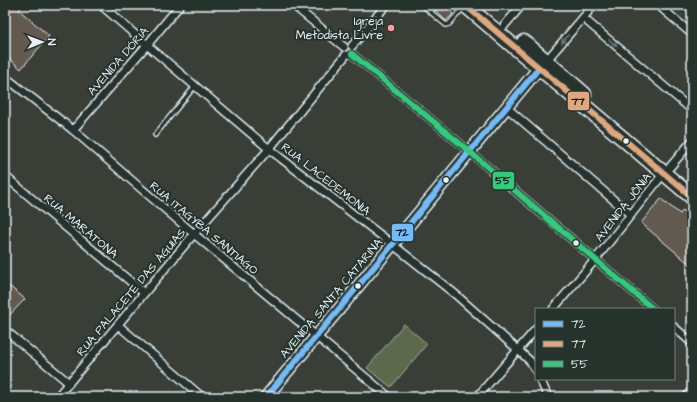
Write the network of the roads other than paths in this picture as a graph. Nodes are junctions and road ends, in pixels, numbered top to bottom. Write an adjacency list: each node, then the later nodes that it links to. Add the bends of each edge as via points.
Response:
1 (101, 5): 16 (street, RUA LACEDEMONIA)
2 (180, 5): 16 (street, AVENIDA DÓRIA)
3 (293, 5): 17 (street)
4 (386, 5): 17 (street)
5 (422, 5): 12 (lane)
6 (436, 5): 12 (lane)
7 (465, 5): 12 (lane, via 446,25); 19 (highway)
8 (479, 5): 14 (highway)
9 (522, 5): 14 (street)
10 (594, 5): 13 (street)
11 (663, 7): 15 (street)
12 (430, 12)
13 (583, 18): 19 (street, one-way to 19); 23 (street, one-way to 23)
14 (504, 26): 19 (highway)
15 (692, 34)
16 (147, 46): 21 (street, RUA LACEDEMONIA); 24 (street, AVENIDA DÓRIA)
17 (348, 47): 18 (street, via 354,49)
18 (349, 55): 27 (street, RUA PALACETE DAS ÁGUIAS); 28 (street)
19 (543, 65): 22 (street, AVENIDA SANTA CATARINA); 29 (highway)
20 (5, 77): 24 (street, RUA ITAGYBA SANTIAGO)
21 (195, 86): 25 (lane); 27 (street, RUA LACEDEMONIA)
22 (506, 107): 28 (street, AVENIDA SANTA CATARINA); 33 (street)
23 (692, 110)
24 (73, 130): 34 (street, RUA ITAGYBA SANTIAGO)
25 (156, 135)
26 (692, 141): 29 (street, AVENIDA JÔNIA)
27 (270, 149): 34 (street, RUA PALACETE DAS ÁGUIAS); 35 (street, RUA LACEDEMONIA)
28 (470, 152): 35 (street, AVENIDA SANTA CATARINA); 36 (street)
29 (667, 170): 31 (highway); 32 (highway); 33 (street, AVENIDA JÔNIA)
30 (5, 176): 37 (street, RUA MARATONA)
31 (692, 186)
32 (692, 197)
33 (631, 215): 36 (street, AVENIDA JÔNIA)
34 (194, 234): 37 (street, RUA PALACETE DAS ÁGUIAS); 44 (street, RUA ITAGYBA SANTIAGO)
35 (392, 244): 44 (street, AVENIDA SANTA CATARINA); 46 (street, RUA LACEDEMONIA, via 455,294)
36 (595, 260): 38 (street, AVENIDA JÔNIA); 39 (street)
37 (144, 293): 40 (street, RUA PALACETE DAS ÁGUIAS)
38 (554, 308)
39 (651, 308)
40 (118, 325): 49 (street, RUA PALACETE DAS ÁGUIAS); 52 (street)
41 (675, 328): 45 (street)
42 (5, 330): 49 (street)
43 (535, 330): 46 (street)
44 (316, 337): 53 (street, AVENIDA SANTA CATARINA); 54 (street, RUA ITAGYBA SANTIAGO)
45 (692, 343)
46 (518, 350): 47 (street, RUA LACEDEMONIA); 55 (street)
47 (535, 369)
48 (540, 380): 56 (street)
49 (69, 383): 51 (street, RUA PALACETE DAS ÁGUIAS)
50 (692, 390): 57 (street)
51 (57, 397)
52 (202, 397)
53 (266, 397)
54 (389, 397)
55 (477, 397)
56 (548, 397)
57 (686, 397)

